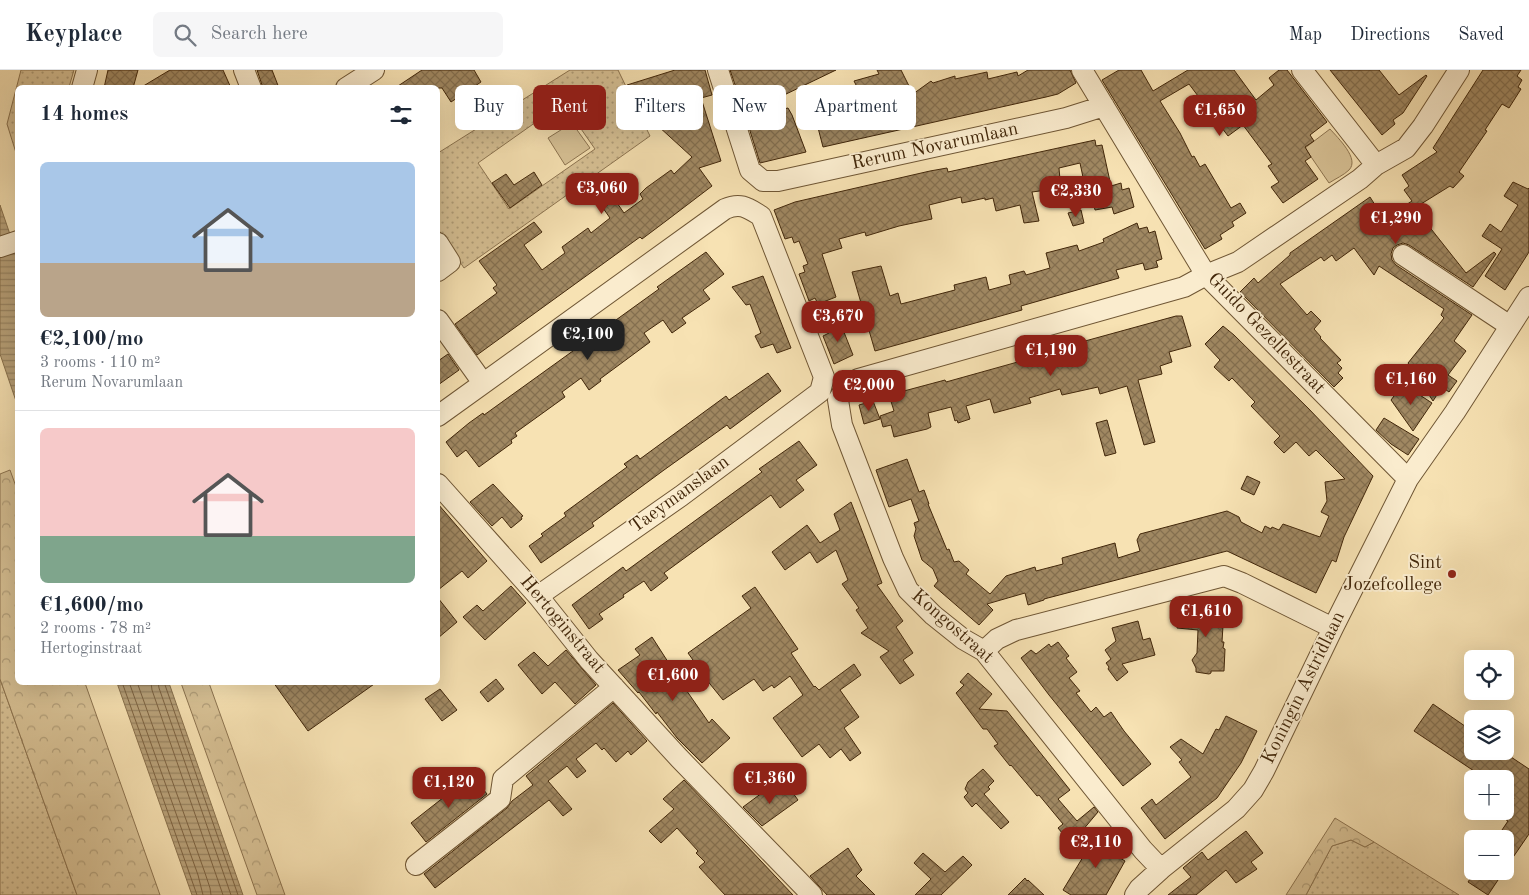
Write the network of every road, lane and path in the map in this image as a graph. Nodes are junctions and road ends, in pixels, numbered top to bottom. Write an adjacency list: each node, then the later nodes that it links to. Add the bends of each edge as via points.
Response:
1 (87, 70): 8 (street)
2 (244, 70): 9 (street)
3 (374, 70): 10 (street)
4 (718, 70): 11 (street, Rerum Novarumlaan, via 750,170 764,182 1066,118)
5 (1082, 70): 11 (street, Guido Gezellestraat)
6 (1302, 70): 12 (street)
7 (1459, 70): 12 (street, via 1406,148)
8 (83, 85)
9 (250, 85)
10 (351, 85)
11 (1104, 106): 16 (street, Guido Gezellestraat)
12 (1376, 165): 16 (street, via 1238,262)
13 (440, 251): 15 (street)
14 (1403, 255): 19 (street)
15 (444, 267)
16 (1206, 275): 22 (street, Guido Gezellestraat); 26 (street, Kongostraat, via 1184,287 858,379 838,400 842,425 908,590 933,615)
17 (1529, 297): 19 (street, Koningin Astridlaan)
18 (440, 323): 20 (street)
19 (1510, 326): 22 (street, Koningin Astridlaan)
20 (483, 383): 21 (street); 24 (street, Taeymanslaan, via 734,205 748,207 761,216 824,377 820,392 681,496)
21 (440, 415)
22 (1408, 479): 25 (street, Koningin Astridlaan)
23 (440, 486): 24 (street, Hertoginstraat)
24 (538, 596): 27 (street, Hertoginstraat)
25 (1333, 628): 26 (street, via 1224,576 1016,630 997,639); 29 (street, Koningin Astridlaan, via 1252,790 1236,809)
26 (984, 651): 29 (street, Kongostraat)
27 (614, 688): 28 (street, via 503,778 500,799); 30 (street, Hertoginstraat)
28 (416, 865)
29 (1161, 869): 31 (street, Koningin Astridlaan)
30 (812, 895)
31 (1135, 895)

